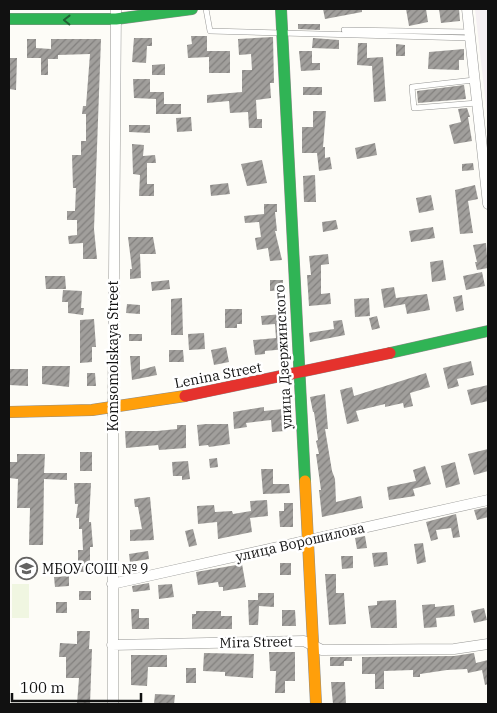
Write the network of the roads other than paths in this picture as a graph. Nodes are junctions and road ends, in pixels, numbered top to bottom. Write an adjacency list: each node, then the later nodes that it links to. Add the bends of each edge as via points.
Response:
1 (192, 9): 5 (street)
2 (206, 9): 8 (lane, via 210,31)
3 (281, 9): 8 (street, улица Дзержинского)
4 (467, 9): 9 (street)
5 (116, 14): 6 (street, one-way to 6); 15 (street, Komsomolskaya Street)
6 (9, 19)
7 (344, 30): 9 (lane)
8 (282, 33): 9 (lane); 14 (street, улица Дзержинского)
9 (469, 35): 10 (street)
10 (474, 80): 11 (street); 11 (lane, via 412,87 414,108)
11 (477, 103): 12 (street)
12 (488, 204)
13 (488, 331): 14 (street, Lenina Street)
14 (299, 373): 15 (street, Lenina Street); 18 (street, улица Дзержинского)
15 (113, 408): 16 (street, Lenina Street); 19 (street, Komsomolskaya Street)
16 (9, 412)
17 (488, 500): 18 (street, улица Ворошилова)
18 (306, 541): 19 (street, улица Ворошилова); 22 (street, улица Дзержинского)
19 (112, 584): 21 (street, Komsomolskaya Street)
20 (488, 644): 22 (street, Mira Street, via 454,649 322,650)
21 (112, 645): 22 (street, Mira Street, via 304,641); 23 (street, Komsomolskaya Street)
22 (313, 645): 24 (street, улица Дзержинского)
23 (113, 704)
24 (316, 704)

